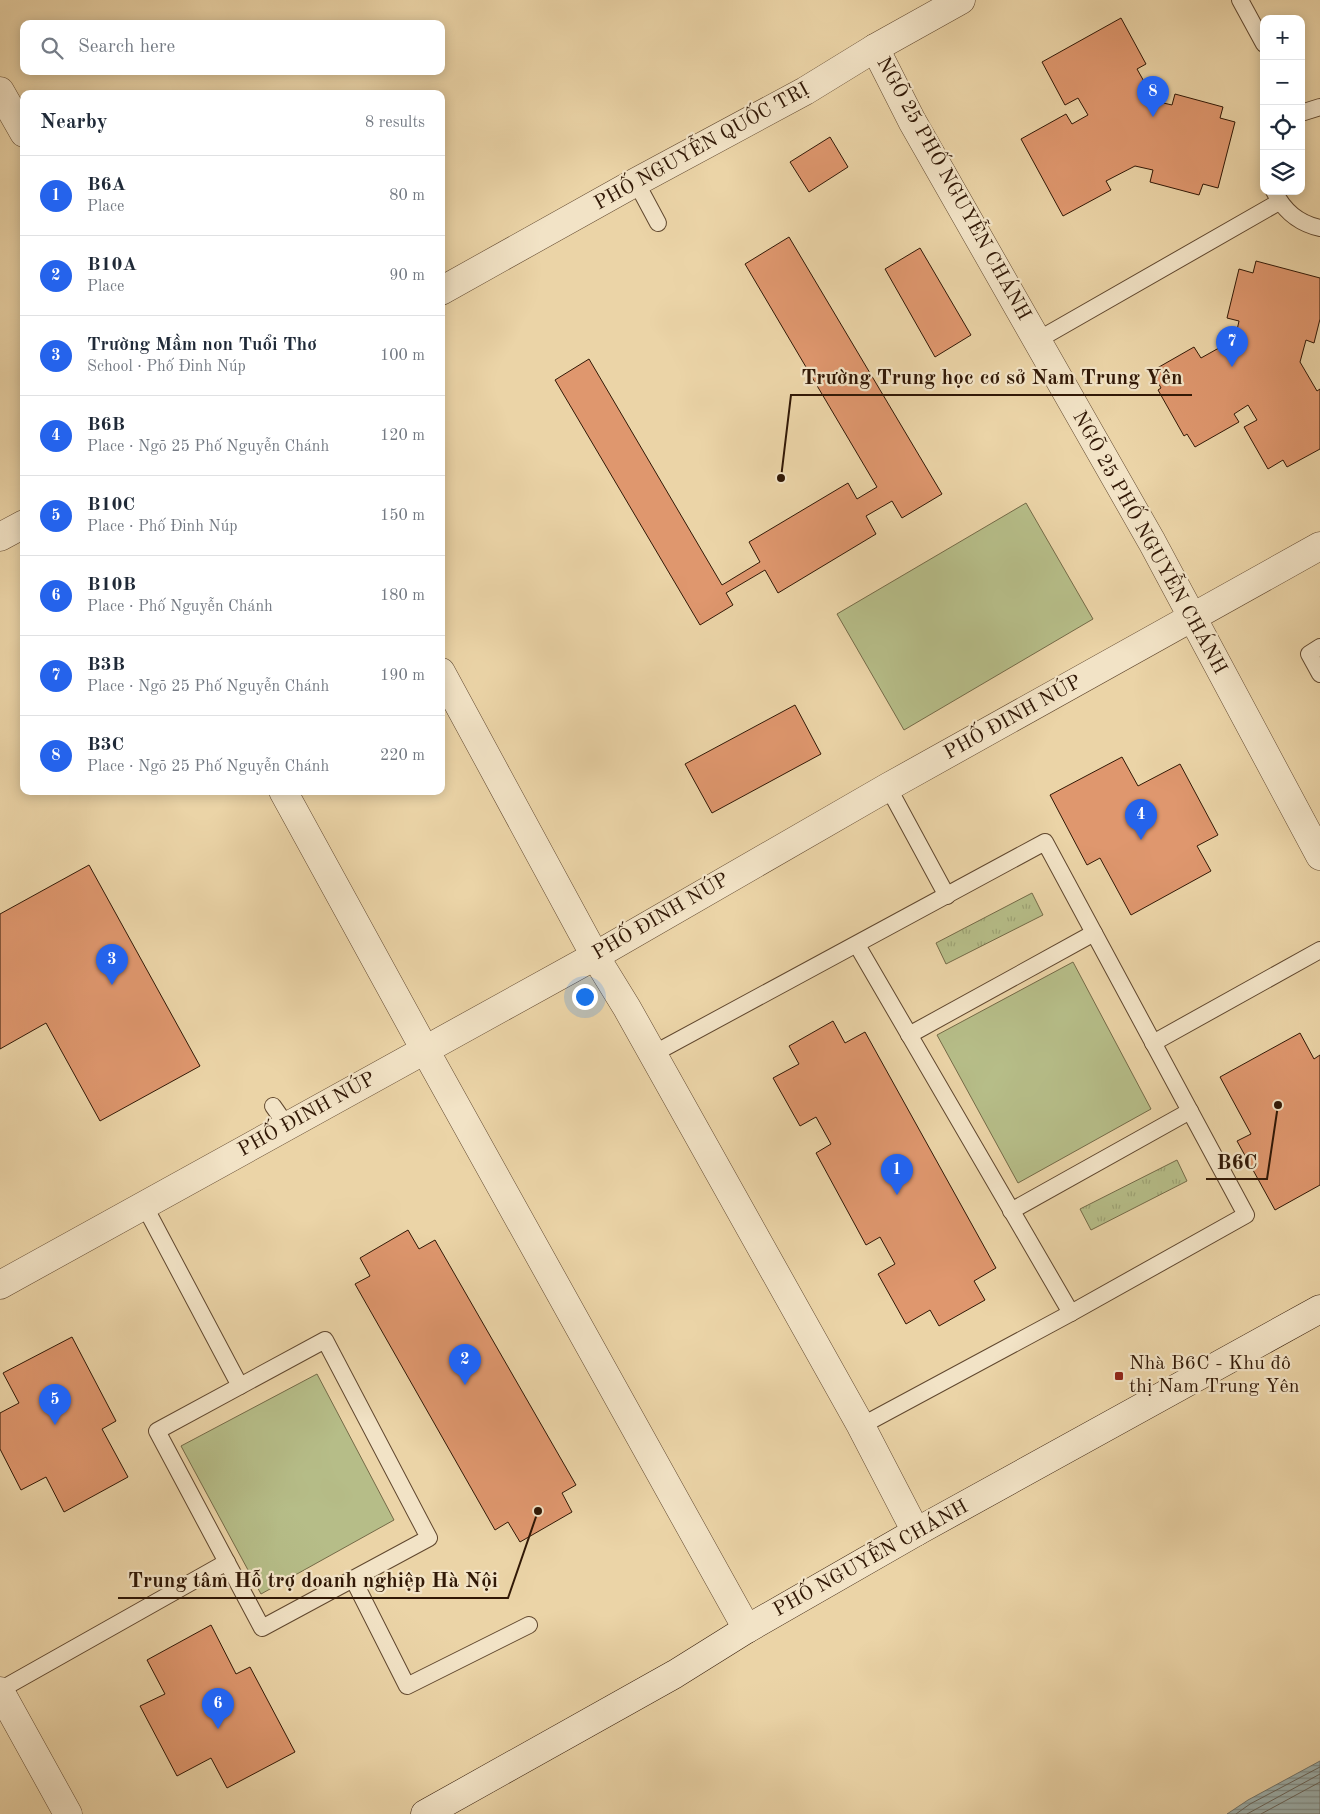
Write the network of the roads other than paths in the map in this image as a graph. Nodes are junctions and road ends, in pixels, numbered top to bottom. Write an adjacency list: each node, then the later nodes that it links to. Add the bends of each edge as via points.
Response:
1 (961, 0): 4 (street, PHỐ NGUYỄN QUỐC TRỊ)
2 (1240, 0): 3 (lane)
3 (1260, 37)
4 (875, 48): 9 (street, PHỐ NGUYỄN QUỐC TRỊ, via 805,91); 14 (street, NGÕ 25 PHỐ NGUYỄN CHÁNH, via 912,121)
5 (0, 92): 8 (street)
6 (1320, 106): 7 (lane)
7 (1305, 111)
8 (20, 126)
9 (636, 182): 11 (lane); 13 (street, PHỐ NGUYỄN QUỐC TRỊ)
10 (1277, 197): 12 (lane, via 1298,220); 14 (lane)
11 (658, 224)
12 (1320, 228)
13 (445, 289)
14 (1036, 341): 18 (street, NGÕ 25 PHỐ NGUYỄN CHÁNH)
15 (20, 526): 16 (street)
16 (0, 537)
17 (1320, 546): 18 (street, PHỐ ĐINH NÚP)
18 (1192, 617): 22 (street, PHỐ ĐINH NÚP); 24 (street, NGÕ 25 PHỐ NGUYỄN CHÁNH)
19 (1320, 647): 20 (lane, via 1309,654)
20 (1320, 674)
21 (445, 679): 29 (street)
22 (888, 788): 25 (lane); 29 (street, PHỐ ĐINH NÚP)
23 (285, 795): 32 (street)
24 (1320, 856)
25 (947, 896): 26 (lane, via 1045,842); 27 (lane)
26 (1094, 932): 30 (lane); 31 (lane)
27 (857, 945): 30 (lane); 33 (lane)
28 (1320, 950): 31 (lane)
29 (595, 956): 32 (street, PHỐ ĐINH NÚP); 33 (street)
30 (909, 1035): 36 (lane)
31 (1153, 1043): 34 (lane)
32 (425, 1050): 35 (street, PHỐ ĐINH NÚP, via 280,1116); 46 (street)
33 (653, 1054): 41 (street)
34 (1190, 1111): 36 (lane); 39 (lane, via 1246,1215)
35 (144, 1205): 37 (street, PHỐ ĐINH NÚP); 40 (lane)
36 (1011, 1211): 39 (lane)
37 (0, 1285)
38 (1320, 1310): 42 (street, PHỐ NGUYỄN CHÁNH)
39 (1071, 1313): 41 (lane)
40 (240, 1386): 43 (lane, via 157,1431); 44 (lane, via 325,1340 429,1538)
41 (861, 1426): 42 (street)
42 (916, 1532): 46 (street, PHỐ NGUYỄN CHÁNH)
43 (227, 1562): 44 (lane, via 262,1628); 47 (lane)
44 (353, 1579): 45 (lane, via 407,1686)
45 (529, 1625)
46 (747, 1629): 49 (street, PHỐ NGUYỄN CHÁNH, via 675,1674)
47 (0, 1691): 48 (street)
48 (68, 1814)
49 (425, 1814)

